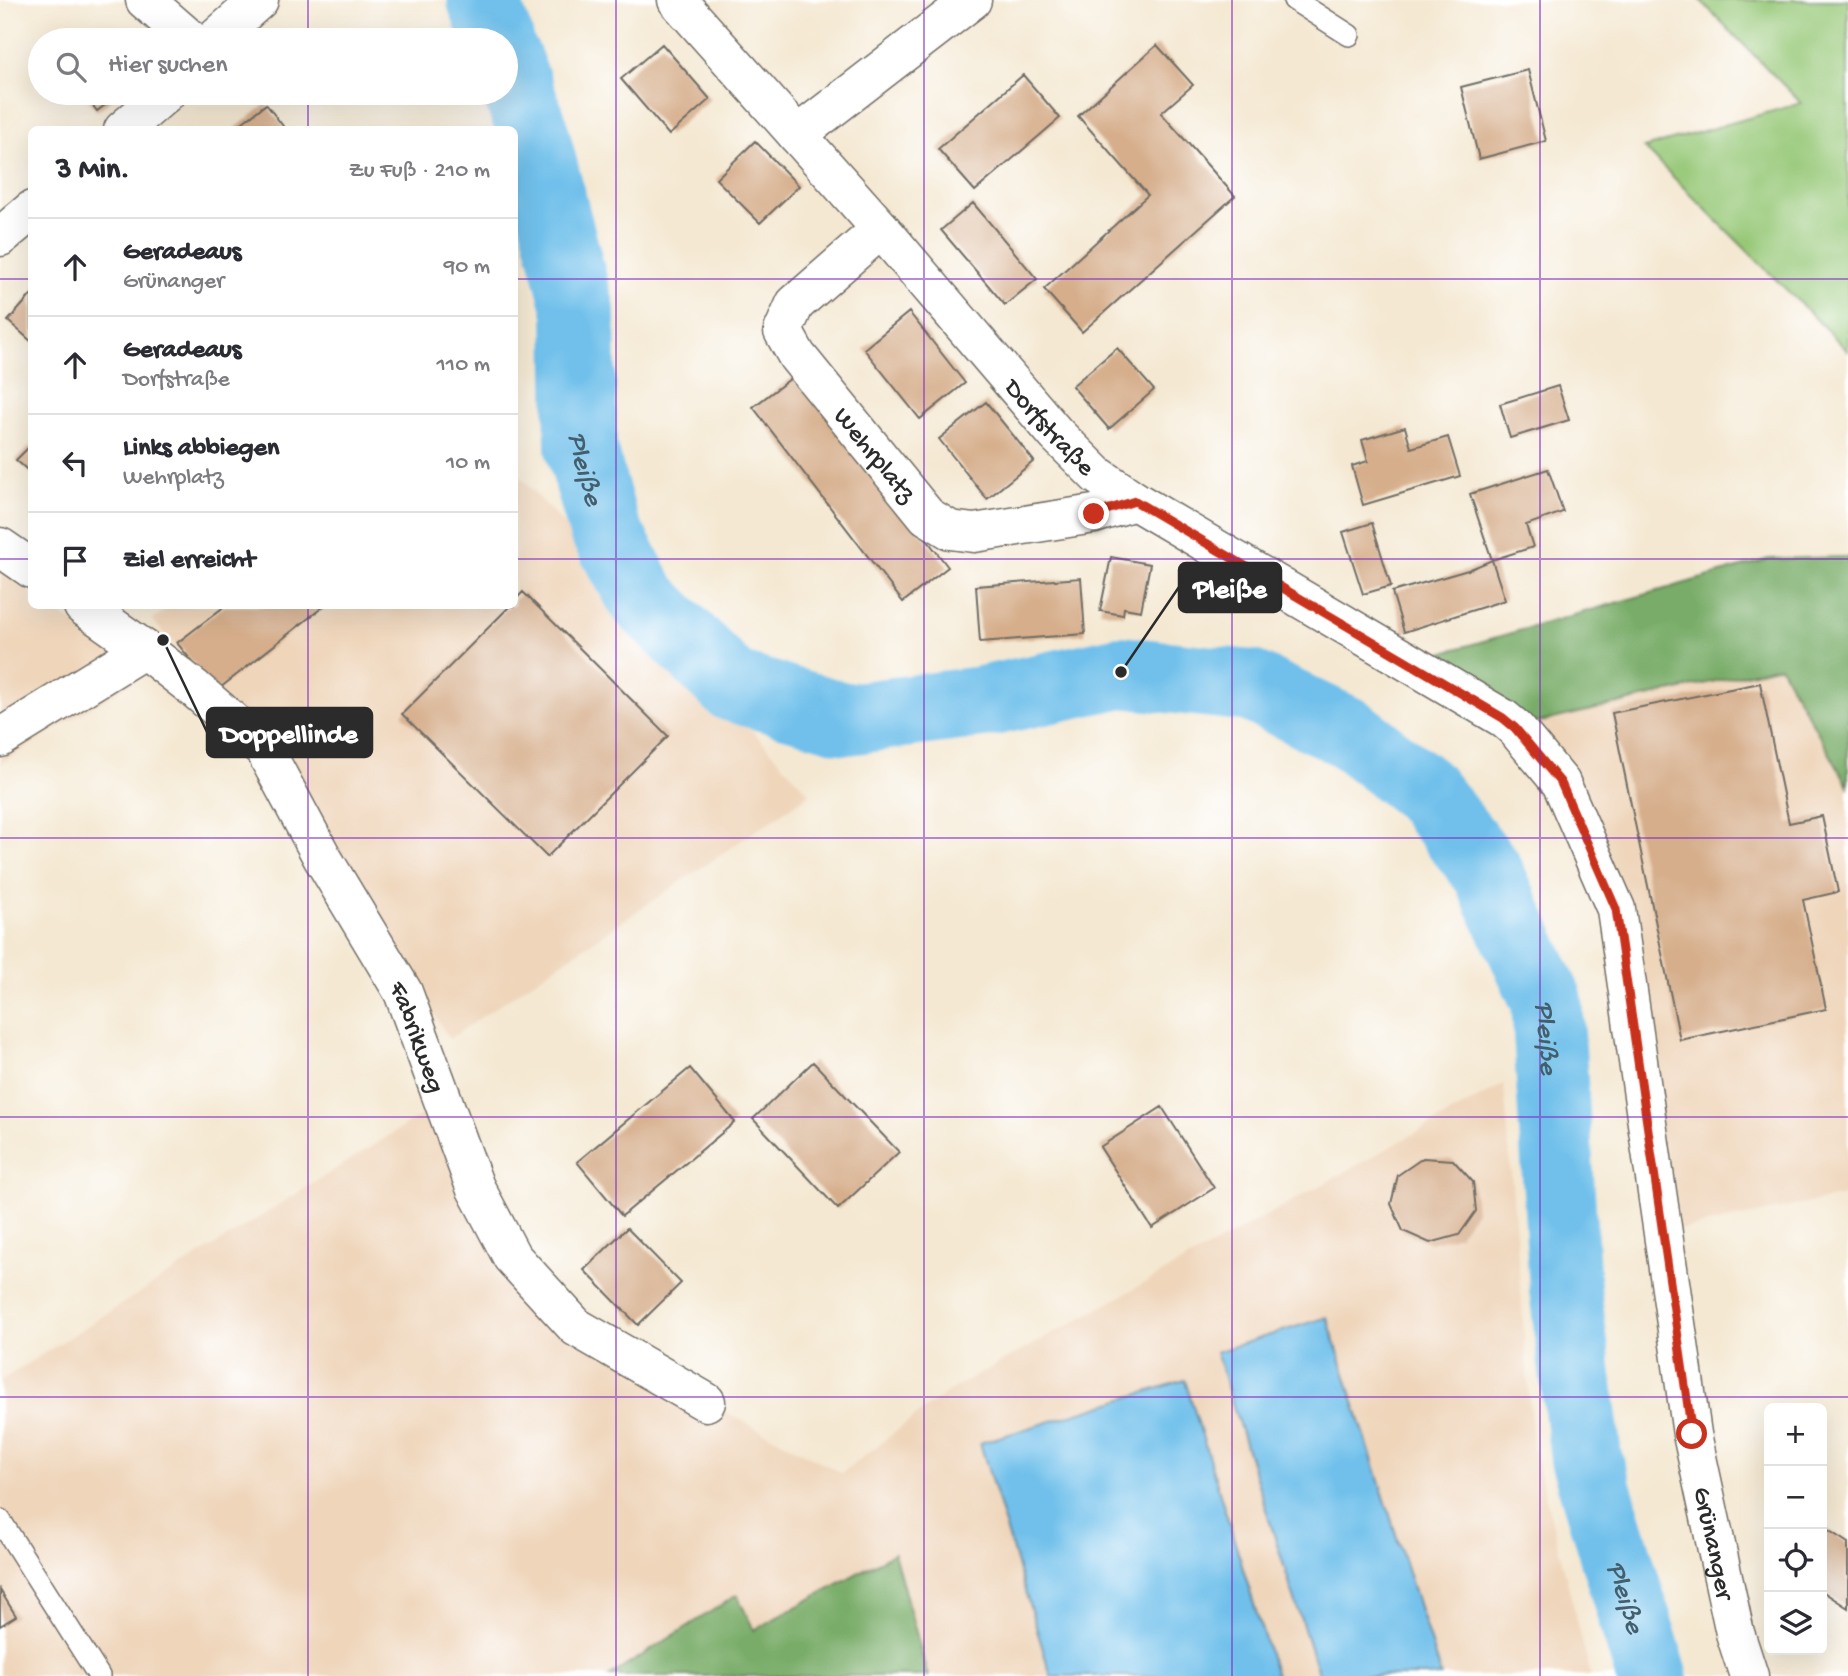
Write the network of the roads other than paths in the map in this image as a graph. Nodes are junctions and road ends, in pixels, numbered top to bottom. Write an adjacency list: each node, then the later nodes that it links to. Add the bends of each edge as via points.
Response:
1 (145, 0): 6 (street)
2 (259, 0): 7 (street)
3 (677, 0): 11 (street, Dorfstraße)
4 (972, 0): 11 (street)
5 (1294, 0): 8 (lane)
6 (177, 28)
7 (228, 28)
8 (1349, 35)
9 (152, 105): 10 (street)
10 (128, 126)
11 (797, 135): 13 (street, Dorfstraße)
12 (28, 213): 14 (street)
13 (881, 229): 15 (street, Dorfstraße, via 1056,434 1097,475); 15 (street, Wehrplatz, via 795,304 783,331 797,356 927,516 950,530 974,533 1094,514)
14 (0, 237)
15 (1135, 501): 21 (street, Dorfstraße, via 1515,728 1561,783)
16 (0, 547): 17 (street)
17 (28, 566)
18 (87, 609): 19 (street, Fabrikweg)
19 (144, 649): 20 (street); 22 (street, Fabrikweg, via 264,749 403,992 475,1187 512,1257 576,1327)
20 (0, 738)
21 (1616, 909): 25 (street, Grünanger, via 1692,1434 1735,1633)
22 (706, 1402)
23 (0, 1520): 24 (lane)
24 (99, 1676)
25 (1749, 1676)

